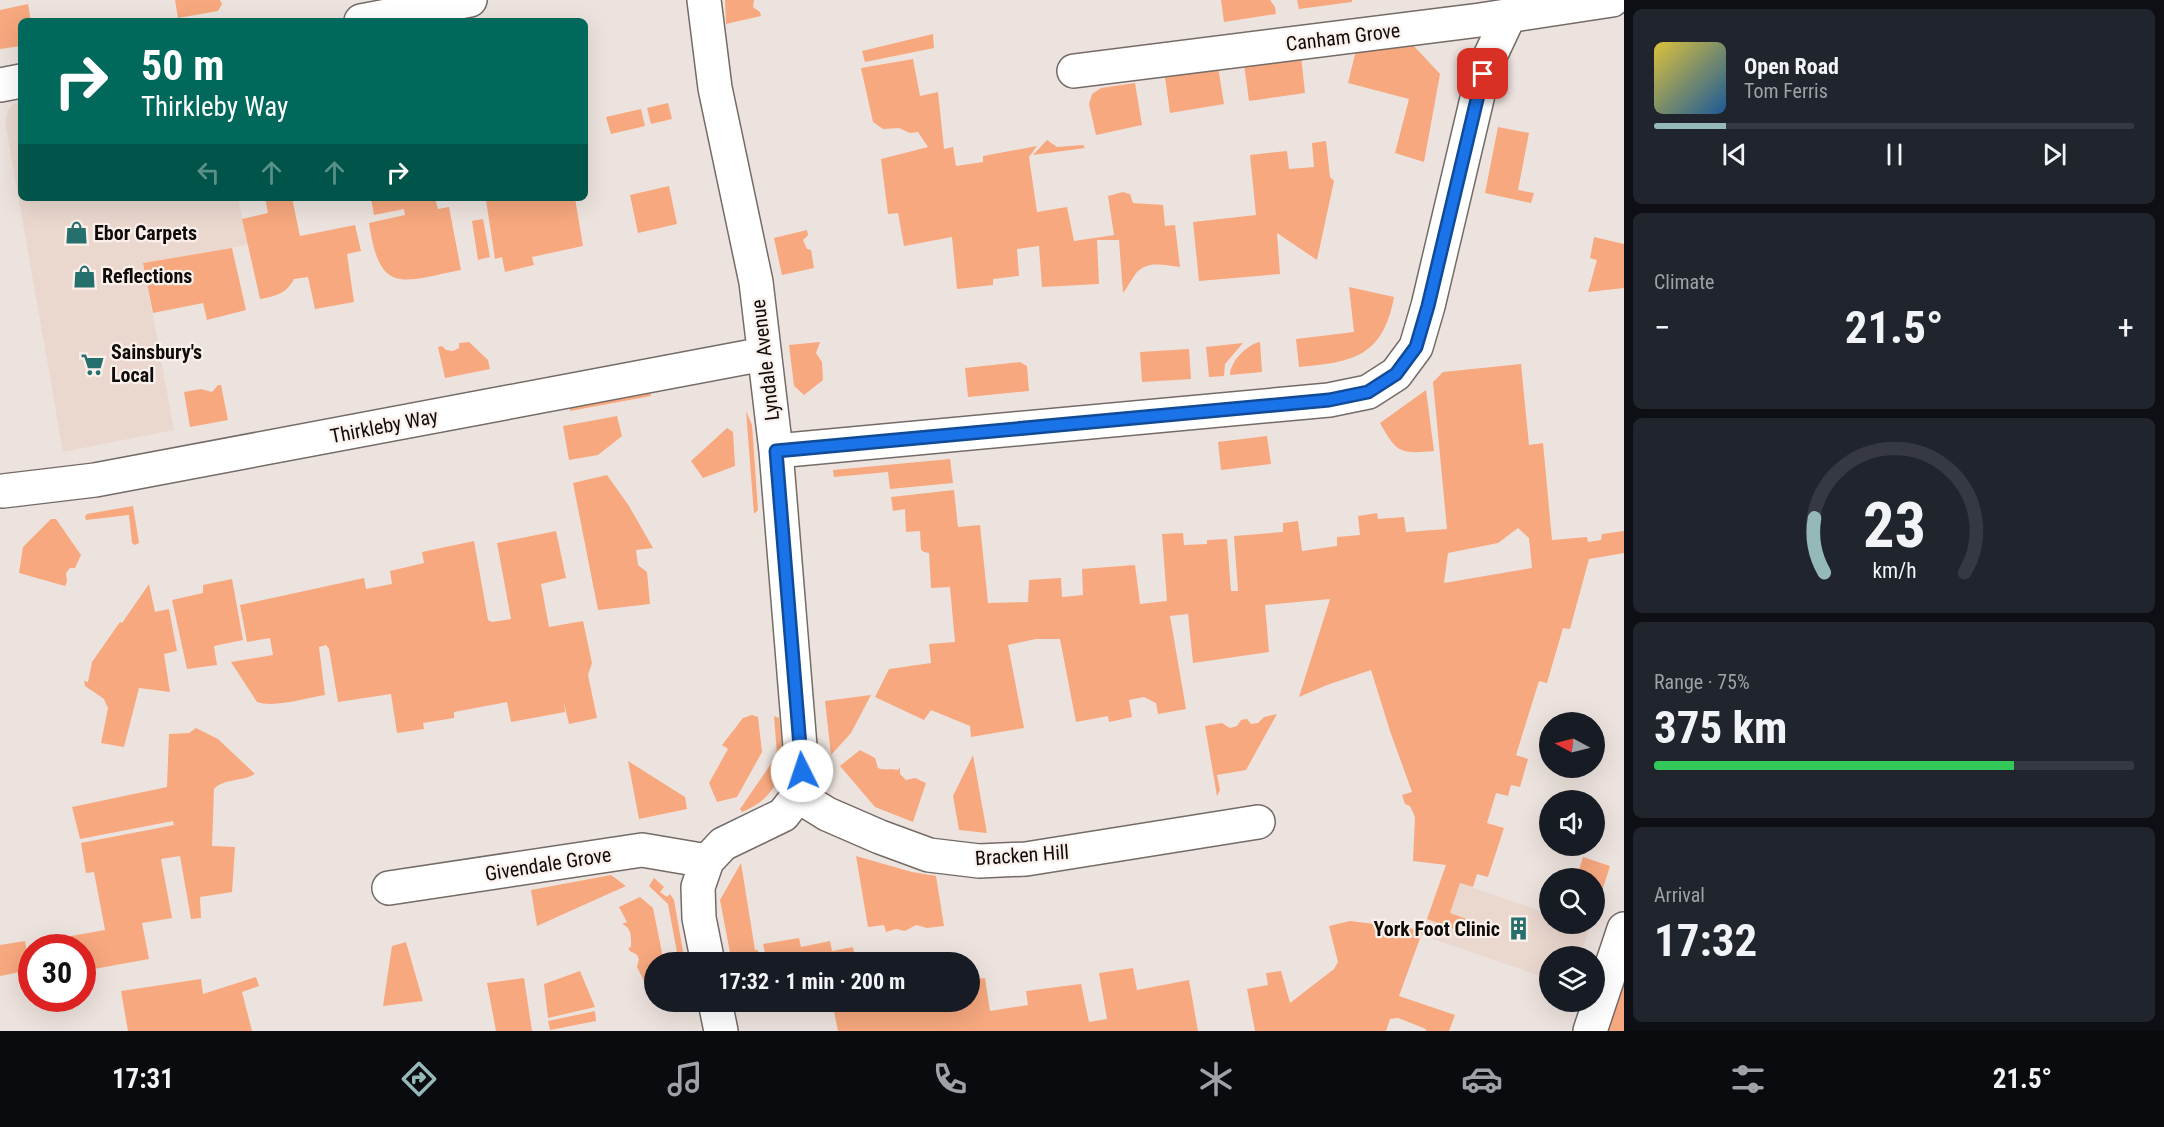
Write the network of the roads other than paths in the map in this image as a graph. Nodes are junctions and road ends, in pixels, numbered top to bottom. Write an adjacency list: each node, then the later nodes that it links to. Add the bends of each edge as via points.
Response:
1 (470, 0): 5 (street)
2 (704, 0): 9 (street, Lyndale Avenue, via 715,88 756,282)
3 (1612, 0): 4 (street, Canham Grove)
4 (1509, 16): 6 (street, Canham Grove); 10 (street, via 1484,69 1416,347 1396,374 1368,392 1329,400)
5 (377, 18)
6 (1074, 71)
7 (18, 82): 8 (street)
8 (0, 85)
9 (764, 354): 10 (street, Lyndale Avenue); 11 (street, Thirkleby Way, via 106,478)
10 (776, 451): 12 (street, Lyndale Avenue, via 802,771)
11 (1, 490)
12 (798, 796): 13 (street, Bracken Hill, via 827,814 929,855 980,861 1026,859); 14 (street, via 783,815 723,844)
13 (1258, 822)
14 (707, 861): 15 (street, Givendale Grove, via 642,850); 17 (street, via 698,887)
15 (389, 888)
16 (1624, 929): 20 (street)
17 (706, 952)
18 (717, 1012): 19 (street)
19 (721, 1031)
20 (1590, 1031)

